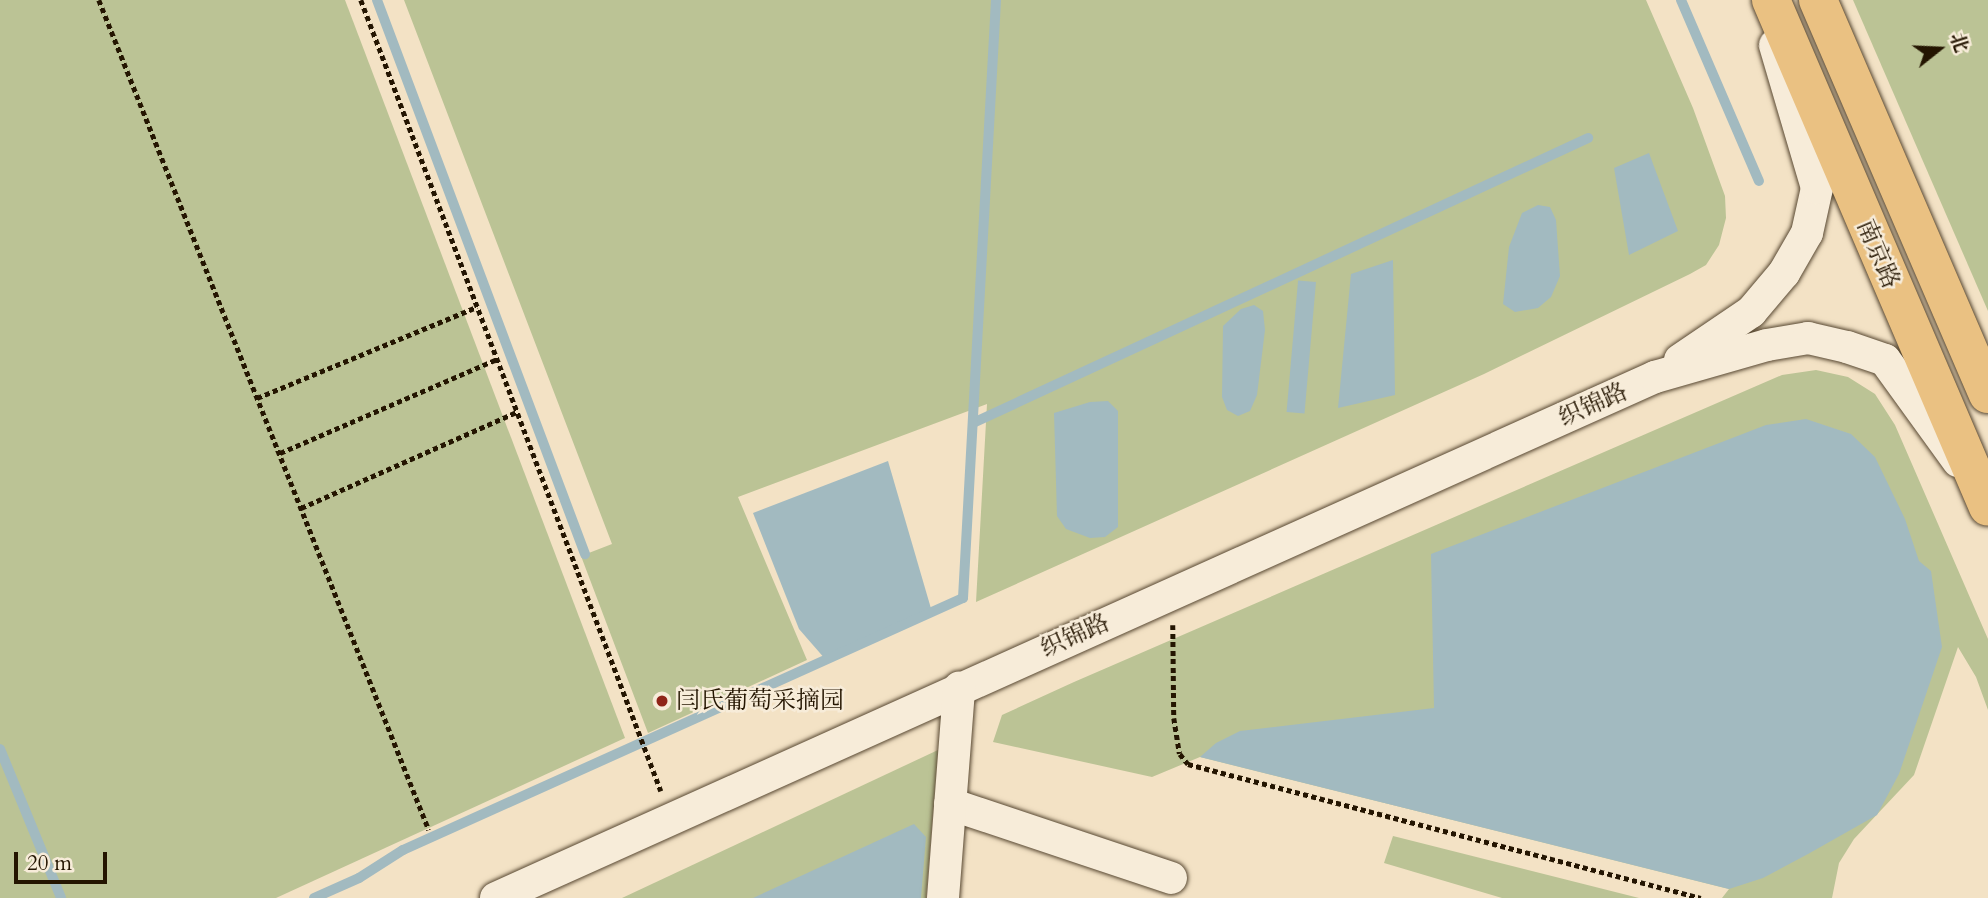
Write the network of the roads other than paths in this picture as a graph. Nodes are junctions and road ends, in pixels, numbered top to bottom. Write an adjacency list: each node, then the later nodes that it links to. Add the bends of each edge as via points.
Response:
1 (1762, 0): 4 (street, via 1817,188 1807,233 1784,273 1751,312)
2 (1770, 0): 6 (main road, 南京路)
3 (1818, 0): 5 (main road, 南京路)
4 (1656, 377): 6 (street, via 1808,338 1885,360); 7 (street, 织锦路)
5 (1988, 394)
6 (1987, 503)
7 (959, 688): 8 (street); 10 (street, 织锦路)
8 (950, 804): 9 (street); 11 (street)
9 (1171, 878)
10 (496, 898)
11 (943, 898)

